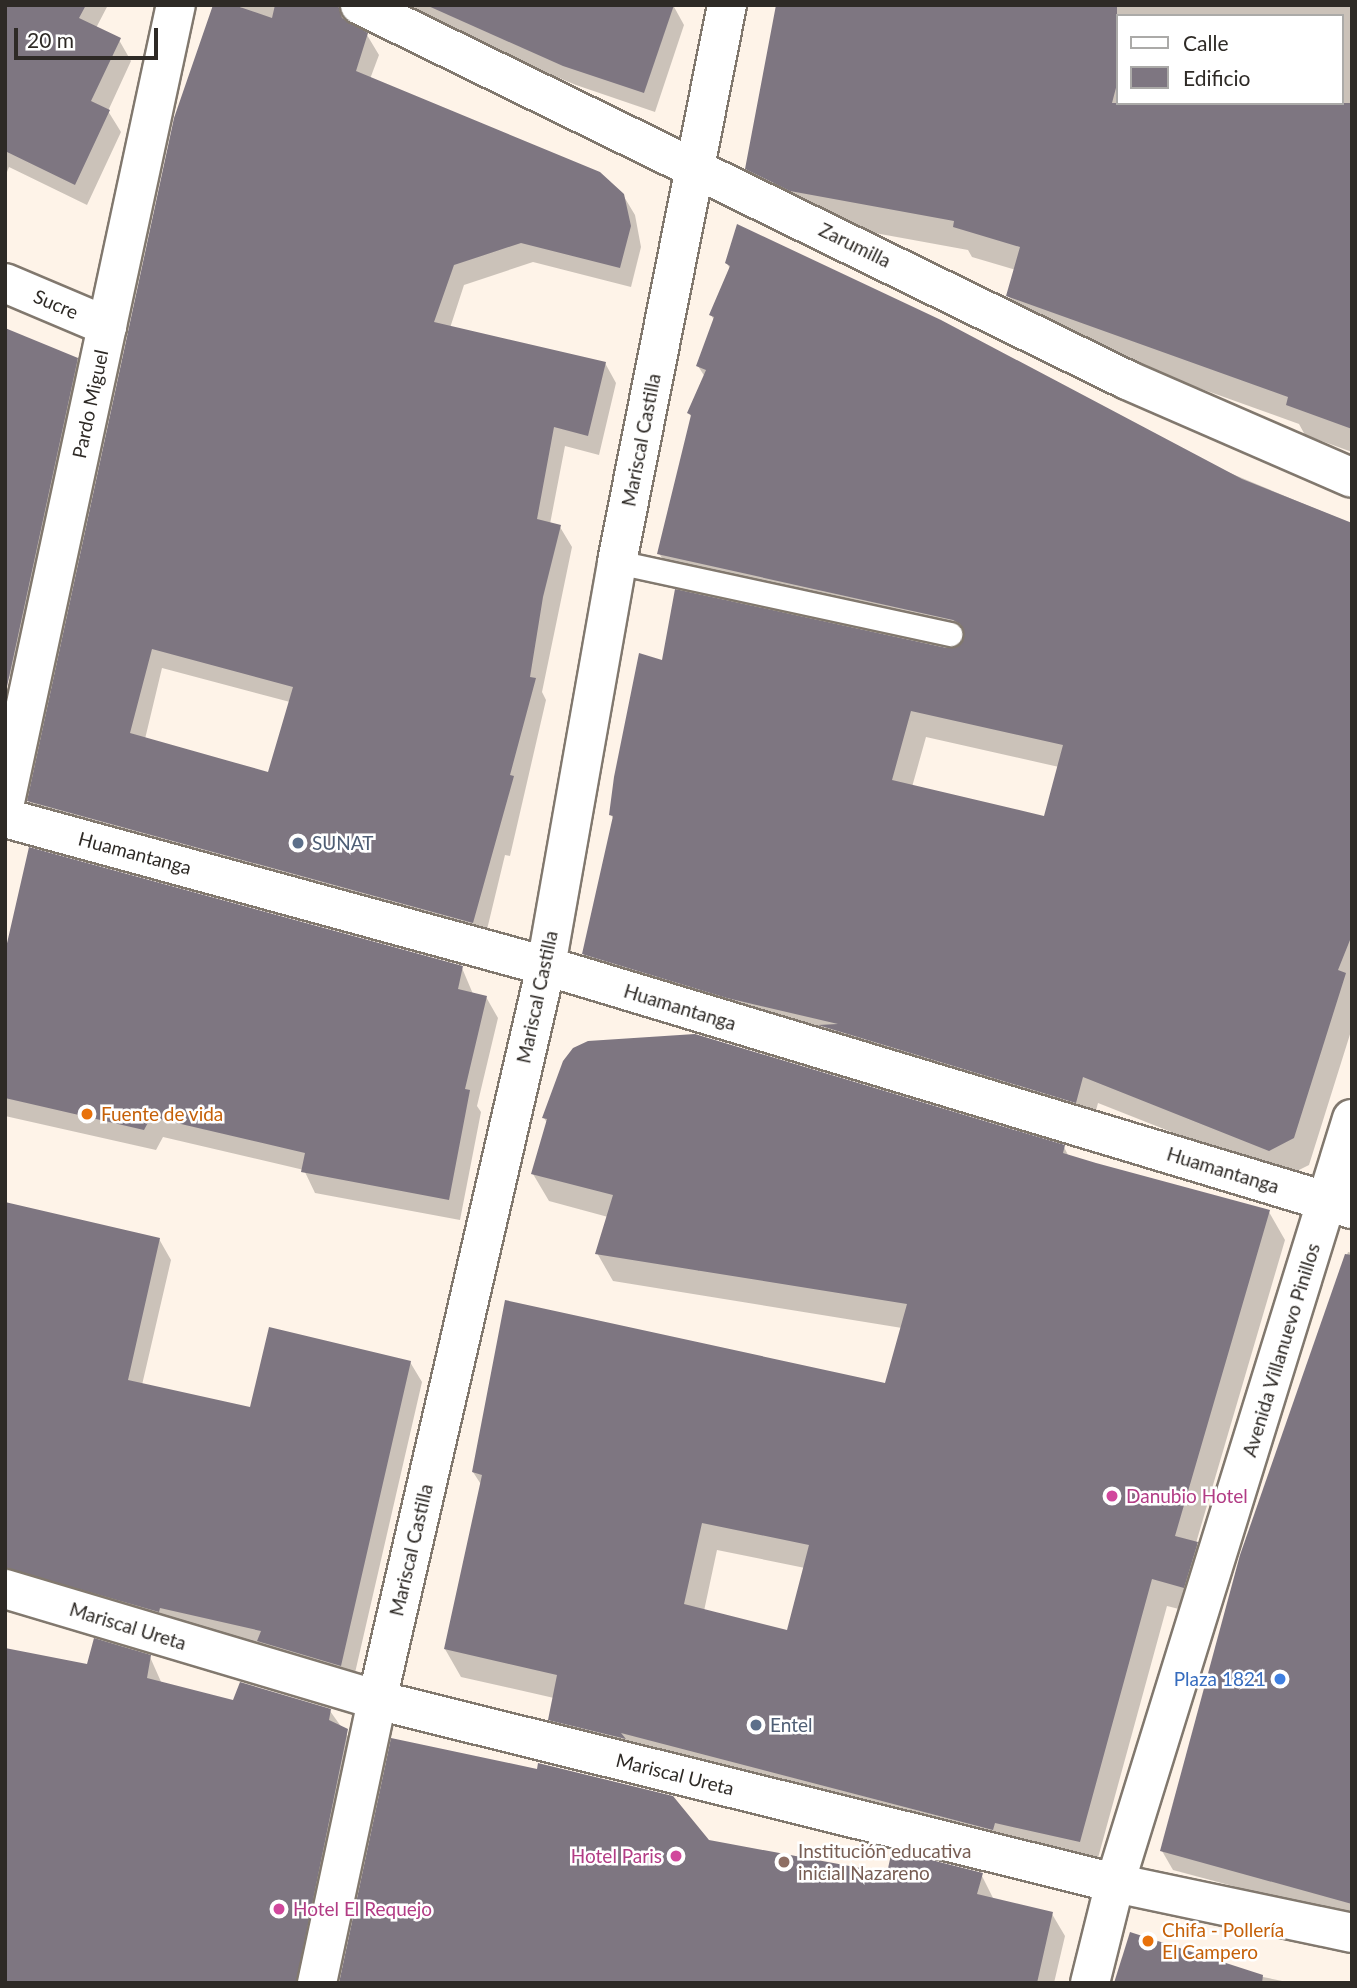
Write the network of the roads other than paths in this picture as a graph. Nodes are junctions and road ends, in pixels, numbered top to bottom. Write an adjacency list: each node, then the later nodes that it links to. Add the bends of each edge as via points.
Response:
1 (176, 5): 6 (street, Pardo Miguel)
2 (360, 5): 4 (street, Zarumilla)
3 (727, 5): 4 (street, Mariscal Castilla)
4 (695, 166): 7 (street, Zarumilla, via 1127,380); 8 (street, Mariscal Castilla)
5 (5, 283): 6 (street, Sucre)
6 (107, 326): 10 (street, Pardo Miguel)
7 (1352, 478)
8 (617, 562): 9 (lane); 12 (street, Mariscal Castilla)
9 (950, 634)
10 (5, 802)
11 (5, 818): 12 (street, Huamantanga)
12 (545, 966): 14 (street, Huamantanga); 16 (street, Mariscal Castilla)
13 (1352, 1119): 14 (street, Avenida Villanuevo Pinillos)
14 (1339, 1205): 17 (street, Avenida Villanuevo Pinillos)
15 (5, 1589): 16 (street, Mariscal Ureta)
16 (377, 1700): 17 (street, Mariscal Ureta); 19 (street, Mariscal Castilla)
17 (1115, 1884): 18 (street, Mariscal Ureta); 20 (street, Avenida Villanuevo Pinillos)
18 (1352, 1933)
19 (317, 1983)
20 (1090, 1983)

